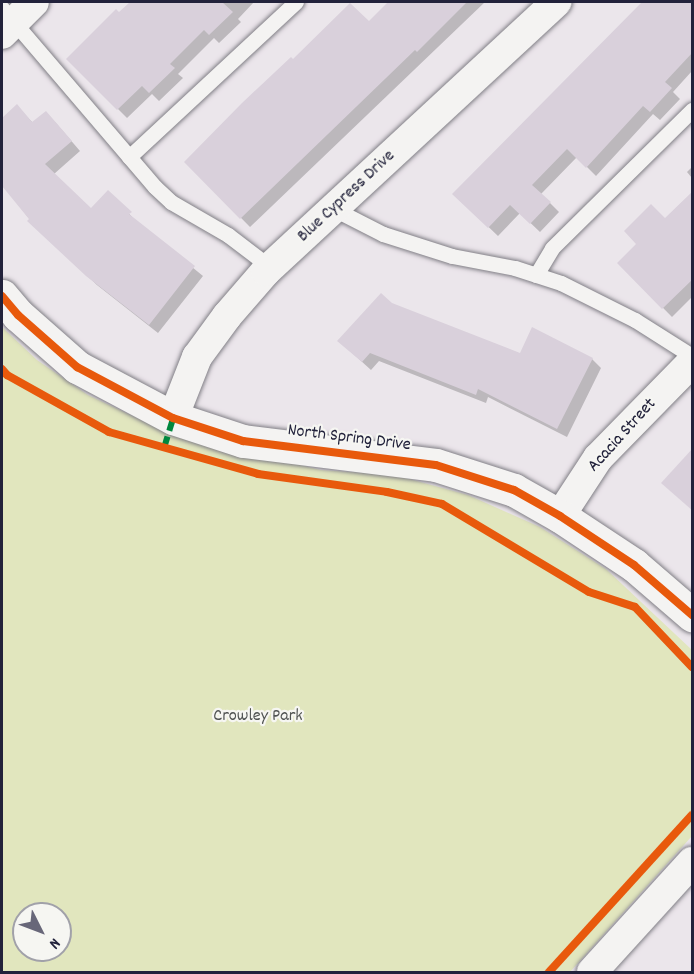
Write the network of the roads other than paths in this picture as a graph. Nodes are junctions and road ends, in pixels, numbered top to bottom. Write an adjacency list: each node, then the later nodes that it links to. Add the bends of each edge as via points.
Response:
1 (296, 2): 5 (lane)
2 (556, 2): 6 (street, Blue Cypress Drive)
3 (13, 16): 5 (lane)
4 (693, 110): 8 (lane, via 552,248)
5 (129, 157): 7 (lane, via 171,202 228,235)
6 (334, 208): 7 (street, Blue Cypress Drive); 8 (lane, via 383,234 452,256)
7 (270, 267): 12 (street, Blue Cypress Drive, via 197,357)
8 (536, 275): 10 (lane, via 561,283 635,320)
9 (2, 296): 12 (street, North Spring Drive, via 77,367)
10 (693, 356)
11 (693, 362): 13 (street, Acacia Street, via 598,458)
12 (173, 418): 13 (street, North Spring Drive, via 243,441 436,465 514,490)
13 (560, 516): 14 (street, North Spring Drive, via 634,565)
14 (693, 615)
15 (693, 862): 16 (street)
16 (592, 972)

